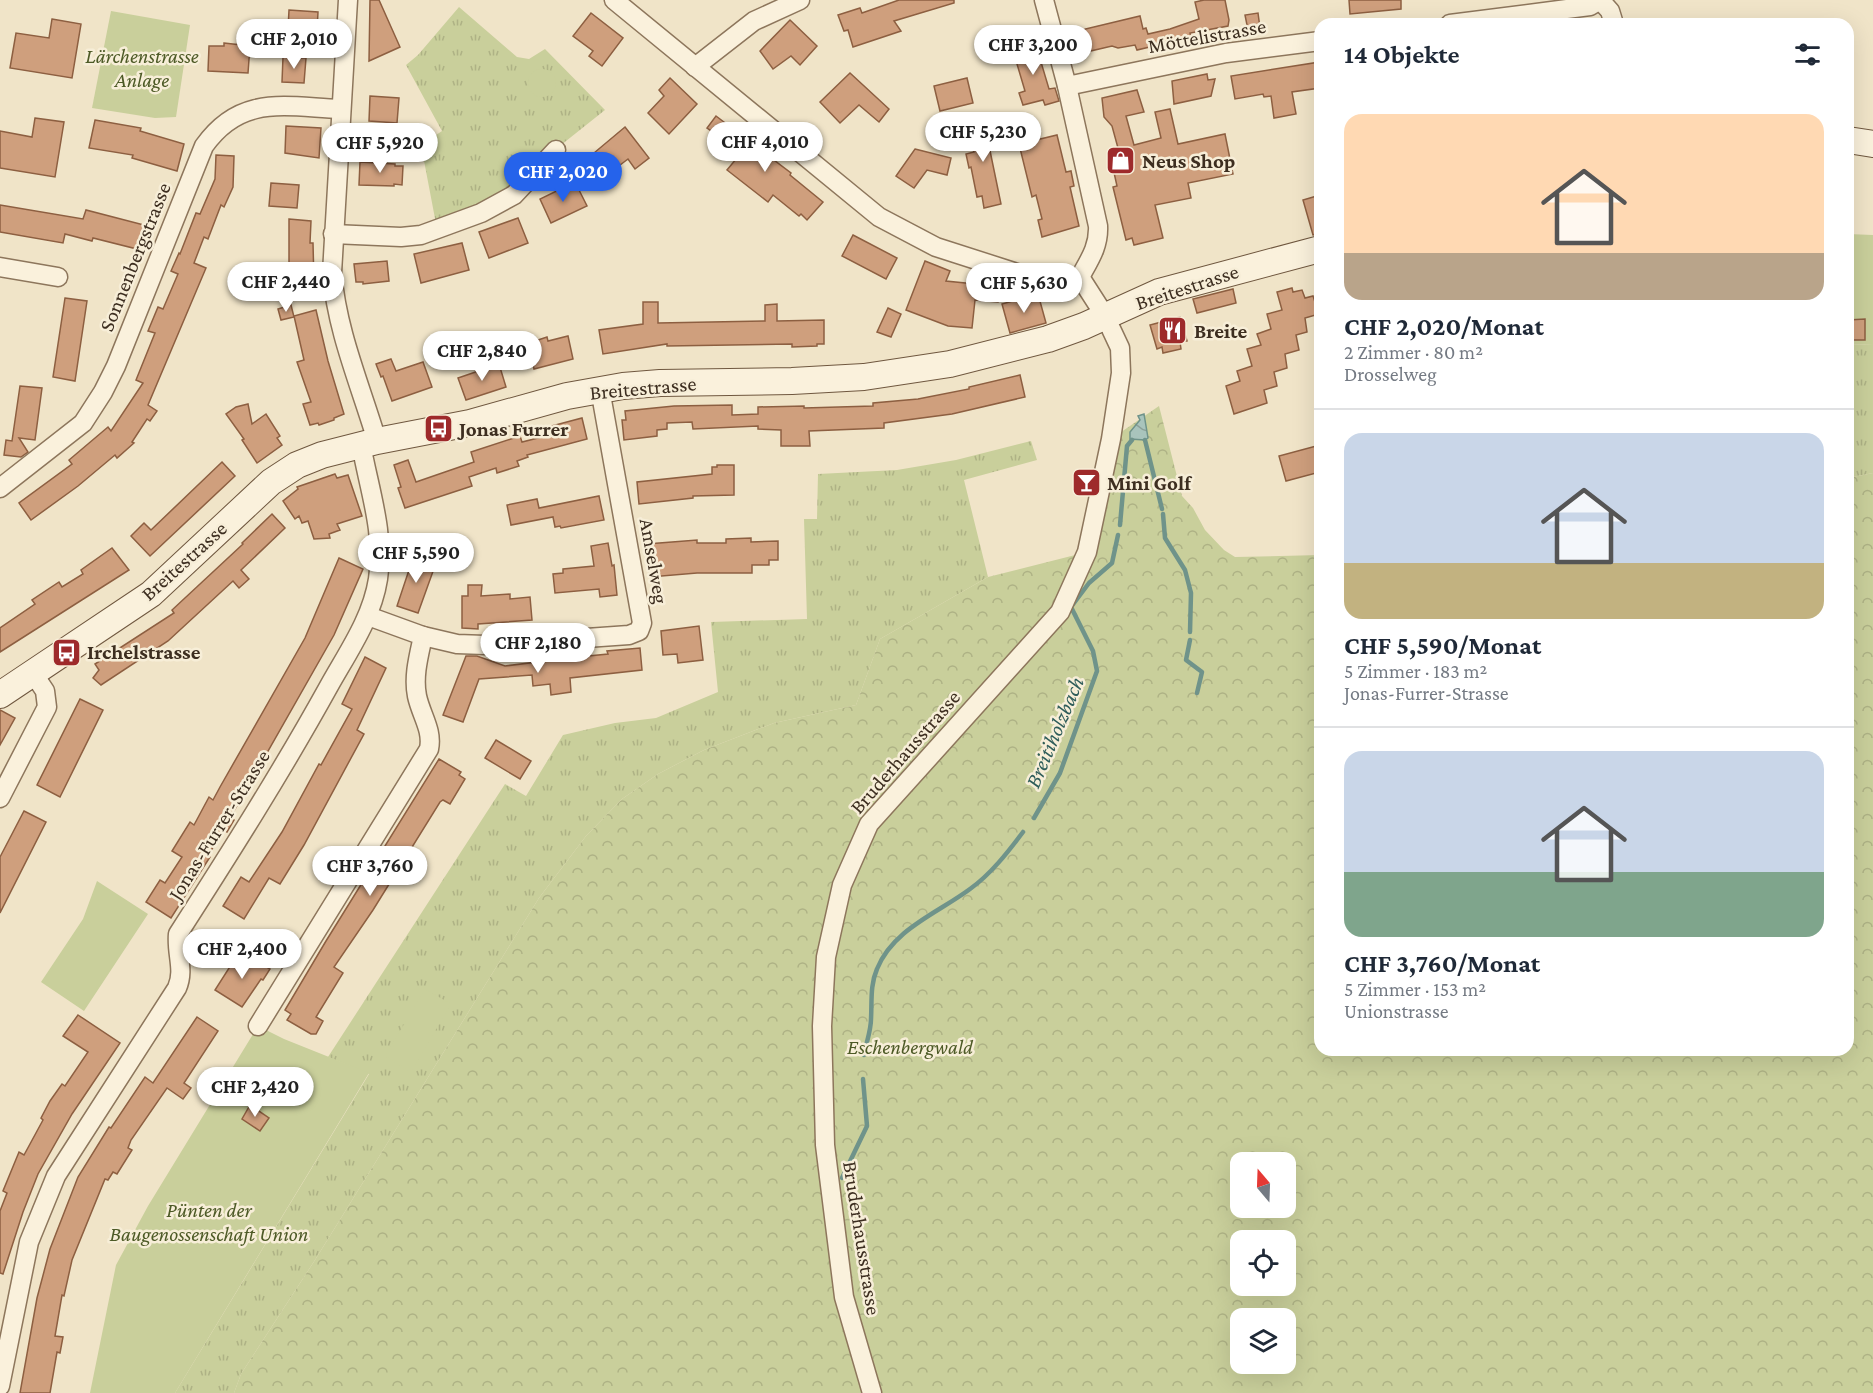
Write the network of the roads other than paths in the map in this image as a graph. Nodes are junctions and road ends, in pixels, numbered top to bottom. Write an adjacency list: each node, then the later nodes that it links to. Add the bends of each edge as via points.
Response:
1 (348, 0): 11 (street, Jonas-Furrer-Strasse)
2 (614, 0): 9 (street)
3 (800, 0): 9 (street, via 754,21)
4 (1044, 0): 10 (street)
5 (1600, 0): 6 (street, via 1590,6); 7 (street)
6 (1497, 18)
7 (1612, 18)
8 (1314, 42): 10 (street, Möttelistrasse, via 1226,53)
9 (695, 67): 19 (street, via 879,217 936,247 1020,274 1053,279)
10 (1067, 86): 19 (street, via 1099,238)
11 (340, 109): 15 (street, Jonas-Furrer-Strasse); 23 (street, Sonnenbergstrasse, via 264,106 225,122 212,135 204,146 104,392 83,423)
12 (1854, 141): 13 (main road)
13 (1873, 144)
14 (556, 150): 15 (street, via 514,195 481,213 421,235)
15 (333, 234): 22 (street, Jonas-Furrer-Strasse, via 332,273 339,326)
16 (1314, 251): 20 (main road, Breitestrasse, via 1159,292)
17 (0, 267): 18 (street)
18 (58, 277)
19 (1080, 277): 20 (street, Bruderhausstrasse)
20 (1105, 316): 21 (main road, Breitestrasse, via 1048,339 901,373 792,381 660,383); 31 (street, Bruderhausstrasse, via 1120,348 1121,373 1111,440 1087,552 1078,574 1060,612 869,824 842,885 825,957 825,1145 844,1297)
21 (600, 390): 22 (main road, Breitestrasse, via 470,423); 25 (street, Amselweg, via 642,623 639,631 485,645 457,644)
22 (369, 443): 24 (street, Jonas-Furrer-Strasse, via 379,543 378,579); 26 (main road, Breitestrasse, via 309,460 271,482 151,594)
23 (0, 488)
24 (368, 616): 25 (street); 30 (street, Jonas-Furrer-Strasse, via 260,807 178,934 182,976 177,988 56,1176 29,1242)
25 (423, 636): 29 (street, via 415,678 431,738 429,749)
26 (33, 673): 27 (main road, Breitestrasse); 28 (street, via 45,691 46,707)
27 (0, 695)
28 (0, 798)
29 (258, 1026)
30 (0, 1386)
31 (872, 1393)

